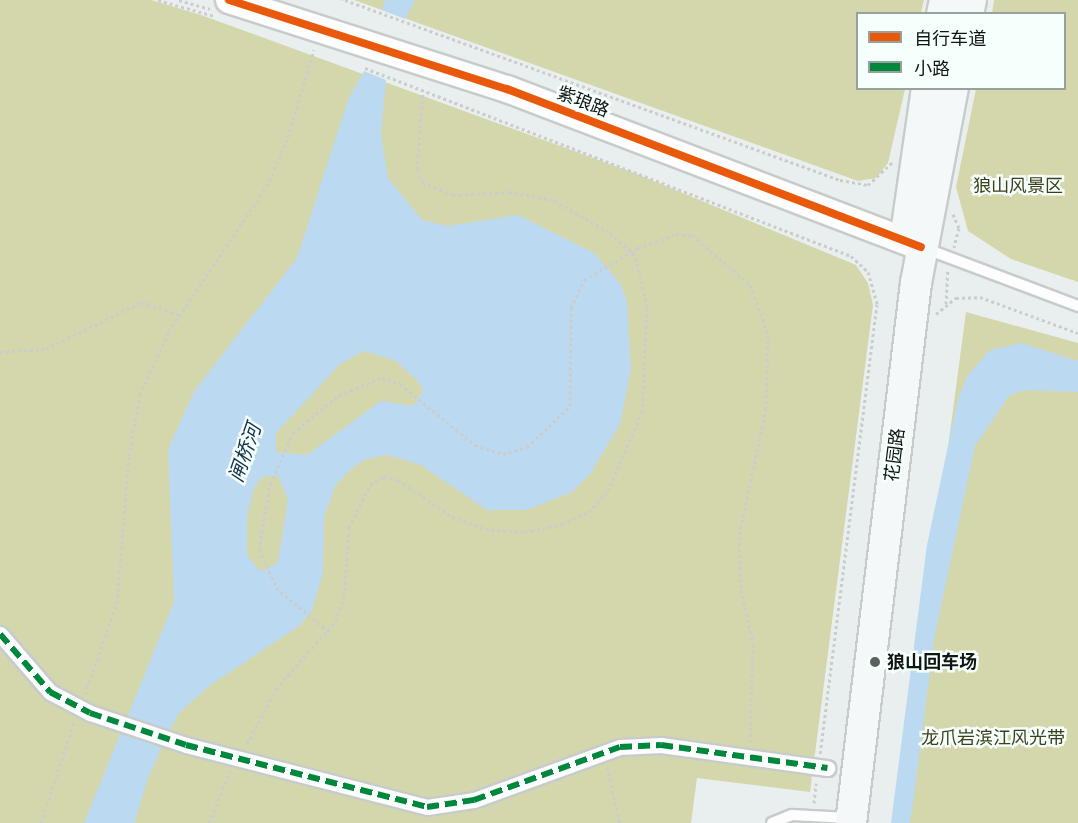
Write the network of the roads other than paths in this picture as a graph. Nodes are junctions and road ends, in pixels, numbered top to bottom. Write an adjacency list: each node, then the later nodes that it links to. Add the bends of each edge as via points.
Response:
1 (228, 10): 4 (street, 紫琅路, via 507,89)
2 (927, 90): 4 (main road, 花园路)
3 (952, 90): 4 (main road, 花园路)
4 (913, 245): 5 (lane); 8 (main road, 花园路)
5 (1078, 306)
6 (0, 634): 7 (street, via 50,692 80,709 186,745 386,799 442,807 601,752 661,745)
7 (821, 769)
8 (839, 818): 9 (lane, via 792,815)
9 (772, 823)

